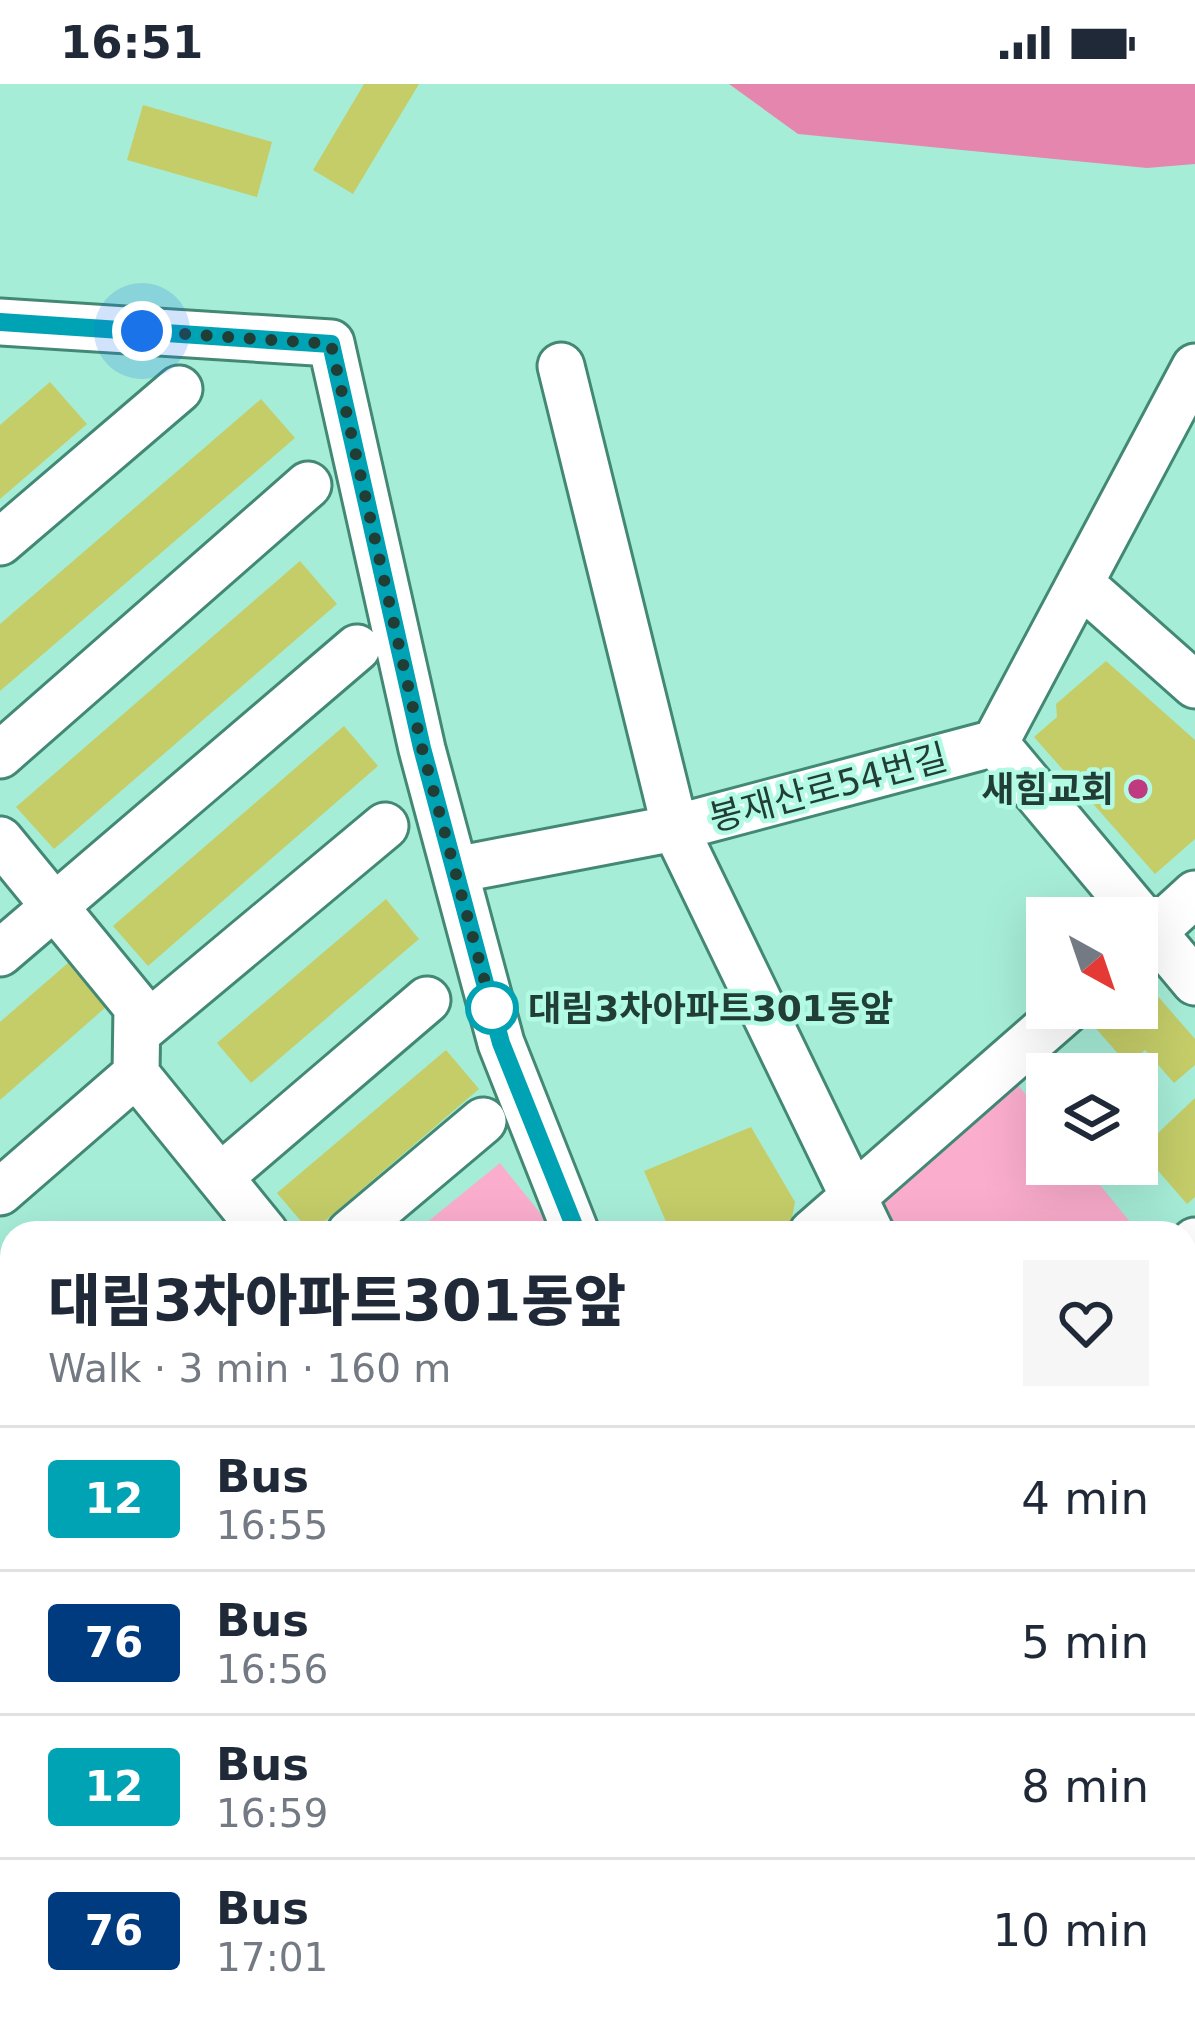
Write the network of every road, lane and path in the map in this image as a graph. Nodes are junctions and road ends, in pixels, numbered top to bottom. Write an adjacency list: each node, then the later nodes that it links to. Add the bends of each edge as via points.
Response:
1 (0, 322): 15 (street, via 331,344)
2 (562, 365): 13 (street)
3 (1195, 367): 7 (street, 봉재산로54번길)
4 (178, 388): 6 (street)
5 (308, 485): 11 (street)
6 (0, 542)
7 (1080, 583): 9 (street); 10 (street, 봉재산로54번길)
8 (357, 648): 18 (street)
9 (1195, 685)
10 (995, 743): 13 (street, 봉재산로54번길); 17 (street)
11 (0, 755)
12 (385, 826): 25 (street)
13 (676, 828): 15 (street, 봉재산로54번길); 29 (street)
14 (0, 840): 18 (street)
15 (454, 870): 32 (street, via 501,1043)
16 (1195, 894): 19 (street)
17 (1113, 897)
18 (55, 906): 21 (street); 25 (street, via 137,1007)
19 (1158, 929)
20 (1158, 950): 22 (street)
21 (0, 953)
22 (1195, 982)
23 (427, 1000): 27 (street)
24 (1048, 1029): 29 (street)
25 (136, 1053): 27 (street); 28 (street)
26 (483, 1121): 31 (street)
27 (220, 1178): 30 (street)
28 (0, 1192)
29 (863, 1216)
30 (255, 1221)
31 (364, 1221)
32 (572, 1221)

